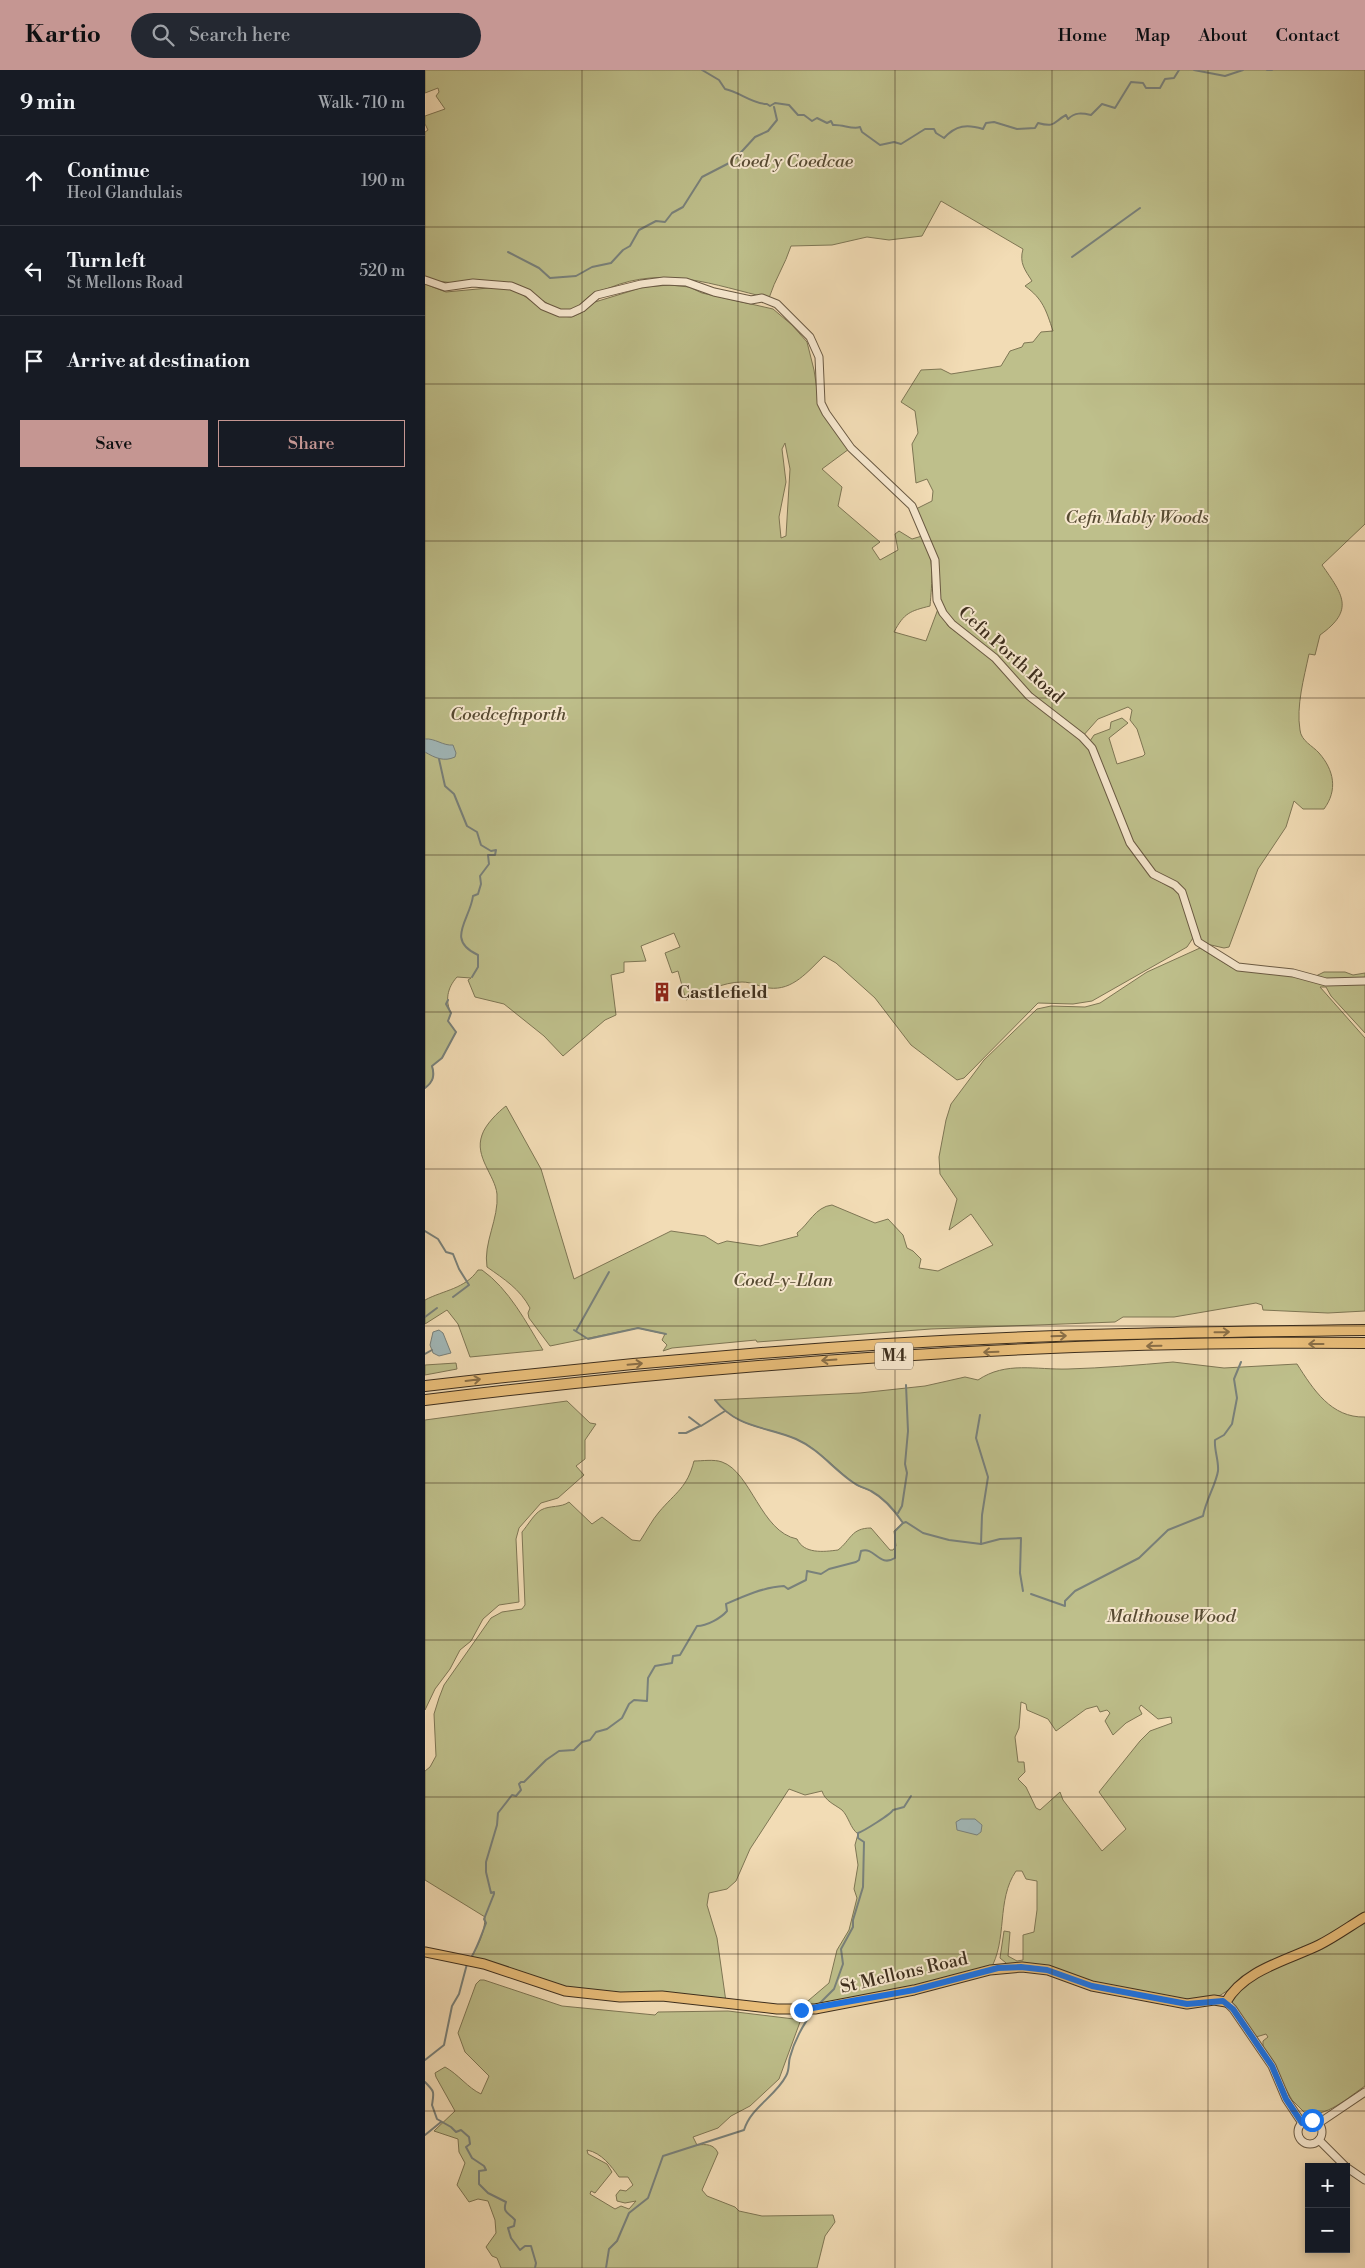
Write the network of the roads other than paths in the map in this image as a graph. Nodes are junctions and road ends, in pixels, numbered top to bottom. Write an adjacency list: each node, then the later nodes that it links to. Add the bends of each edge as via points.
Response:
1 (425, 280): 2 (street, Cefn Porth Road, via 445,287 473,283 511,286 560,313 582,308 597,295 664,282 686,282 714,292 751,300 762,298 777,304 810,337 819,357 821,403 826,413 851,448 912,506 935,560 937,600 943,612 952,624 995,658 1029,696 1092,748 1131,843 1153,874 1182,892 1198,942 1238,967 1293,973 1326,982)
2 (1365, 981)
3 (1365, 1330): 5 (highway, M4, one-way to 3, via 587,1368 889,1344 1115,1334)
4 (1365, 1344): 6 (highway, M4, one-way to 6, via 1105,1347 889,1356 673,1373)
5 (425, 1386)
6 (425, 1400)
7 (1365, 1917): 9 (main road, via 1322,1944 1263,1970 1237,1988)
8 (425, 1952): 9 (main road, St Mellons Road, via 484,1964 565,1991 620,1997 661,1996 785,2010 815,2009 914,1990 990,1970 1021,1967 1047,1970 1092,1986 1187,2004 1214,2000)
9 (1226, 2002): 11 (street, via 1272,2066 1286,2099)
10 (1365, 2092): 12 (street)
11 (1302, 2123): 12 (street, via 1309,2120); 13 (street, via 1298,2130 1302,2140 1313,2143)
12 (1319, 2123): 13 (street, via 1322,2133)
13 (1319, 2140): 14 (street)
14 (1342, 2163)
15 (1350, 2170): 16 (street)
16 (1365, 2180)

